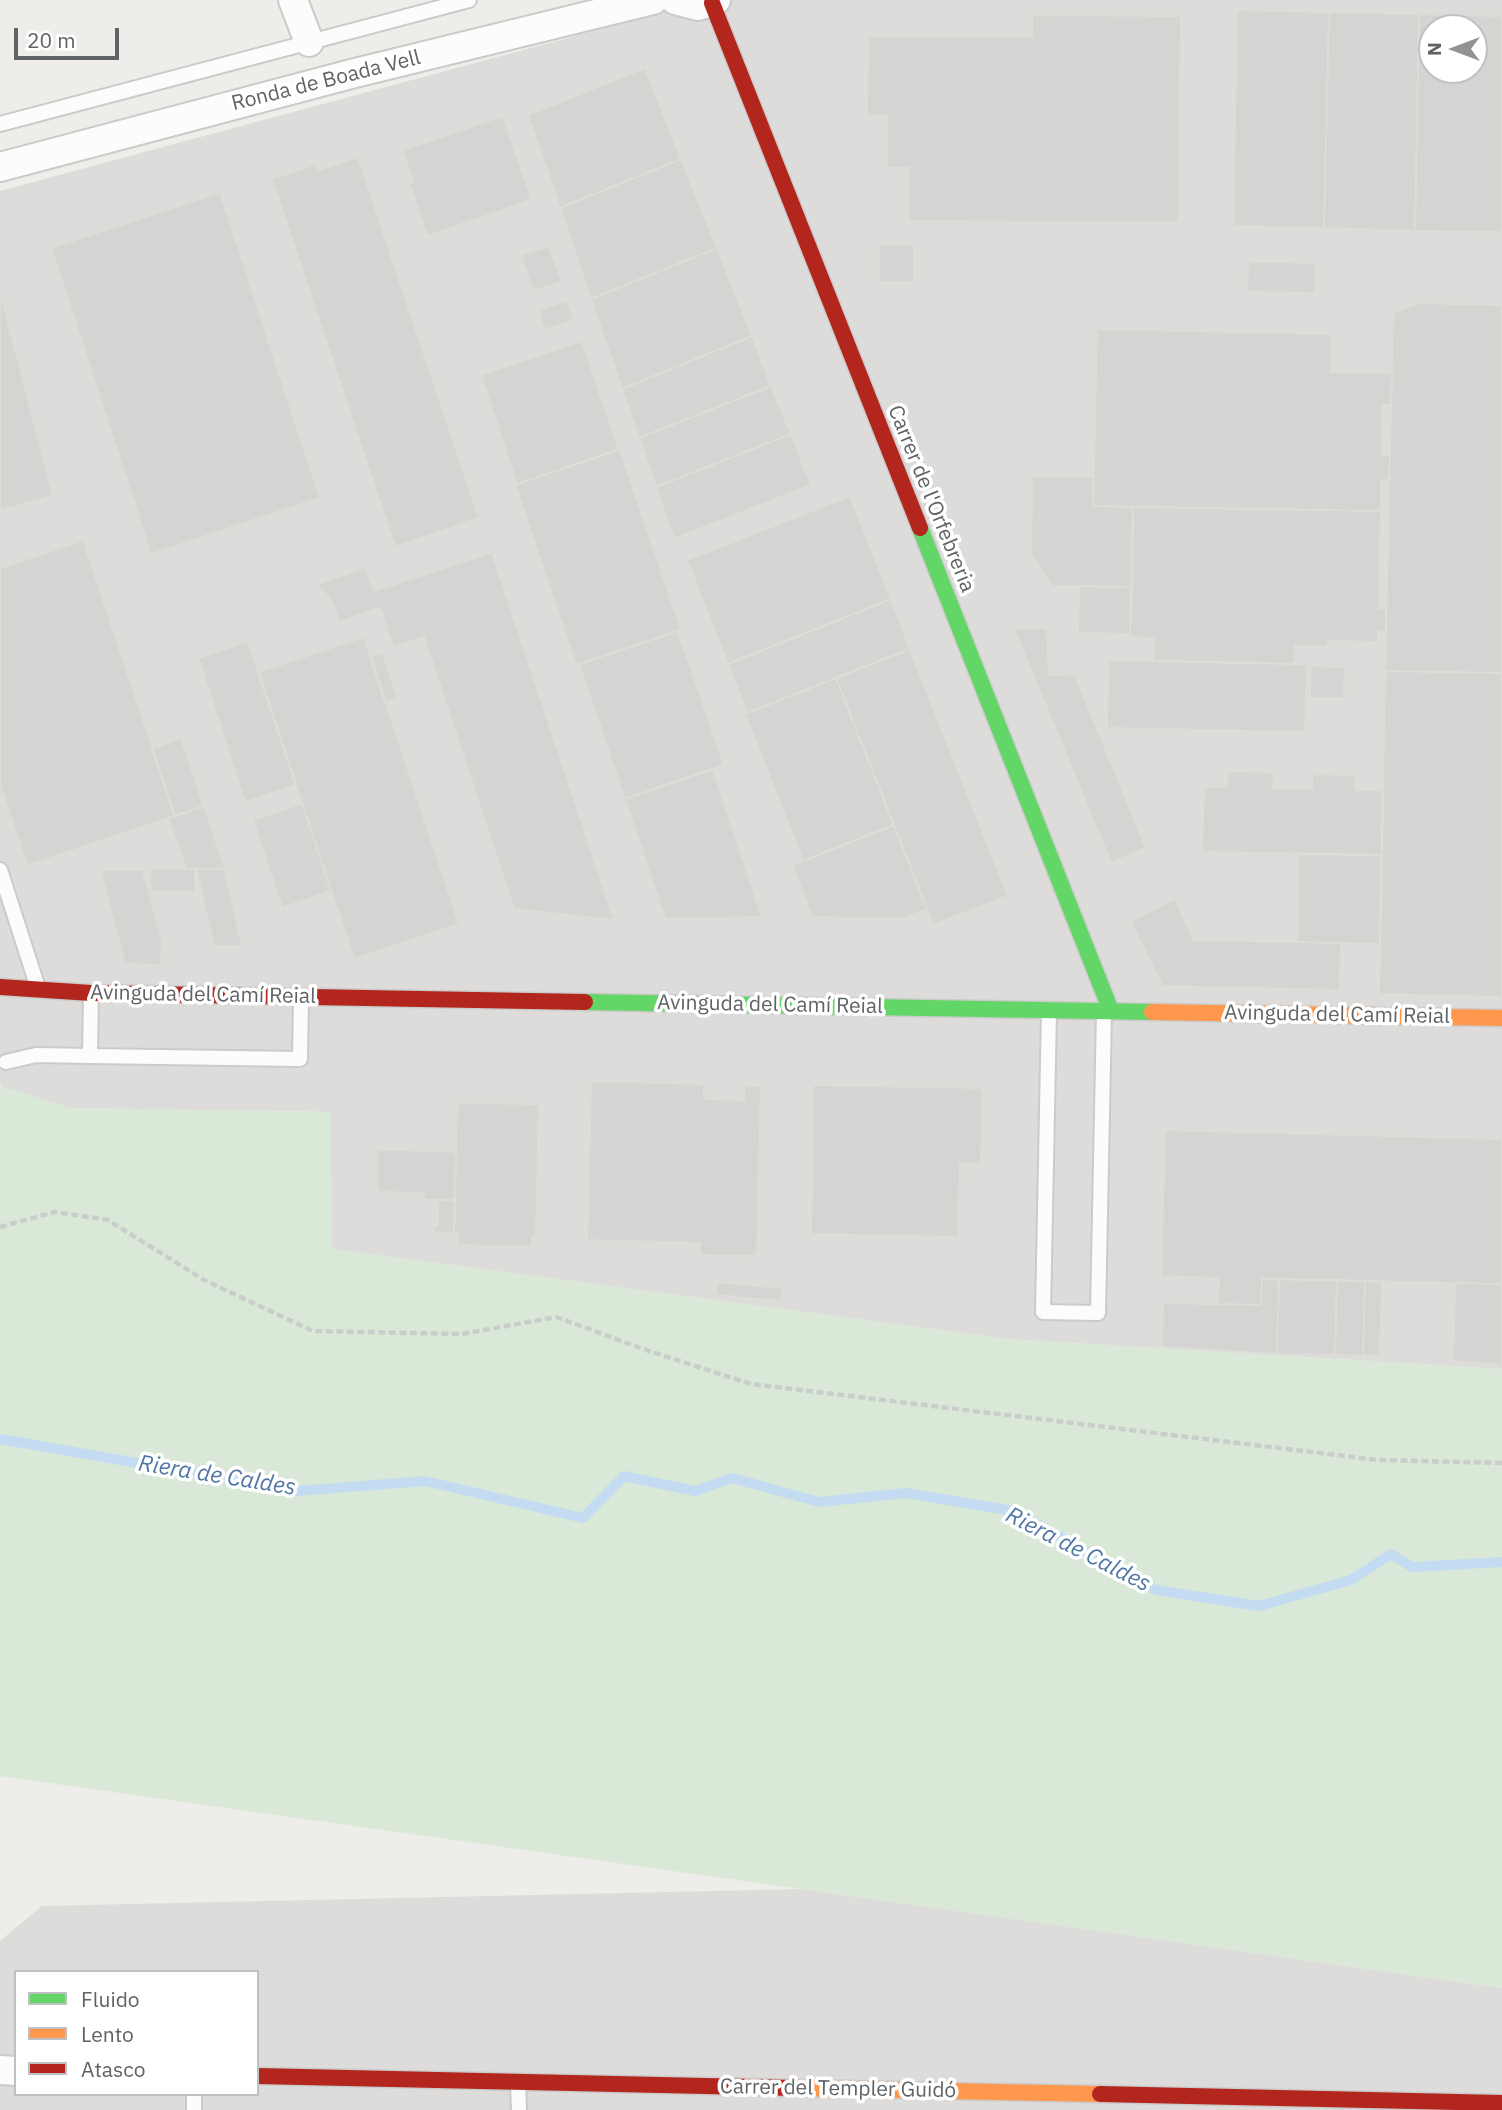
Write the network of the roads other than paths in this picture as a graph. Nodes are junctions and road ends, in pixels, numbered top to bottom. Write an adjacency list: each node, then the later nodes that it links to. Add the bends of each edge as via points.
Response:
1 (293, 0): 6 (street)
2 (470, 0): 6 (lane)
3 (653, 0): 8 (street, Ronda de Boada Vell)
4 (675, 0): 5 (street, via 698,6)
5 (714, 1): 16 (street, Carrer de l'Orfebreria)
6 (309, 42): 7 (lane)
7 (0, 124)
8 (0, 167)
9 (0, 870): 11 (lane)
10 (0, 987): 11 (street, Avinguda del Camí Reial)
11 (38, 989): 12 (street, Avinguda del Camí Reial); 14 (street, Avinguda del Camí Reial)
12 (91, 993): 13 (street, Avinguda del Camí Reial); 18 (lane)
13 (301, 997): 15 (street, Avinguda del Camí Reial); 18 (lane, via 300,1059)
14 (0, 998)
15 (1049, 1010): 16 (street, Avinguda del Camí Reial); 16 (lane, via 1043,1312 1098,1313)
16 (1107, 1011): 17 (street, Avinguda del Camí Reial)
17 (1502, 1018)
18 (90, 1056): 19 (lane, via 36,1055)
19 (6, 1062)
20 (259, 2076): 21 (street, Carrer del Templer Guidó)
21 (518, 2082): 22 (street, Carrer del Templer Guidó); 23 (lane)
22 (1502, 2104)
23 (519, 2110)

